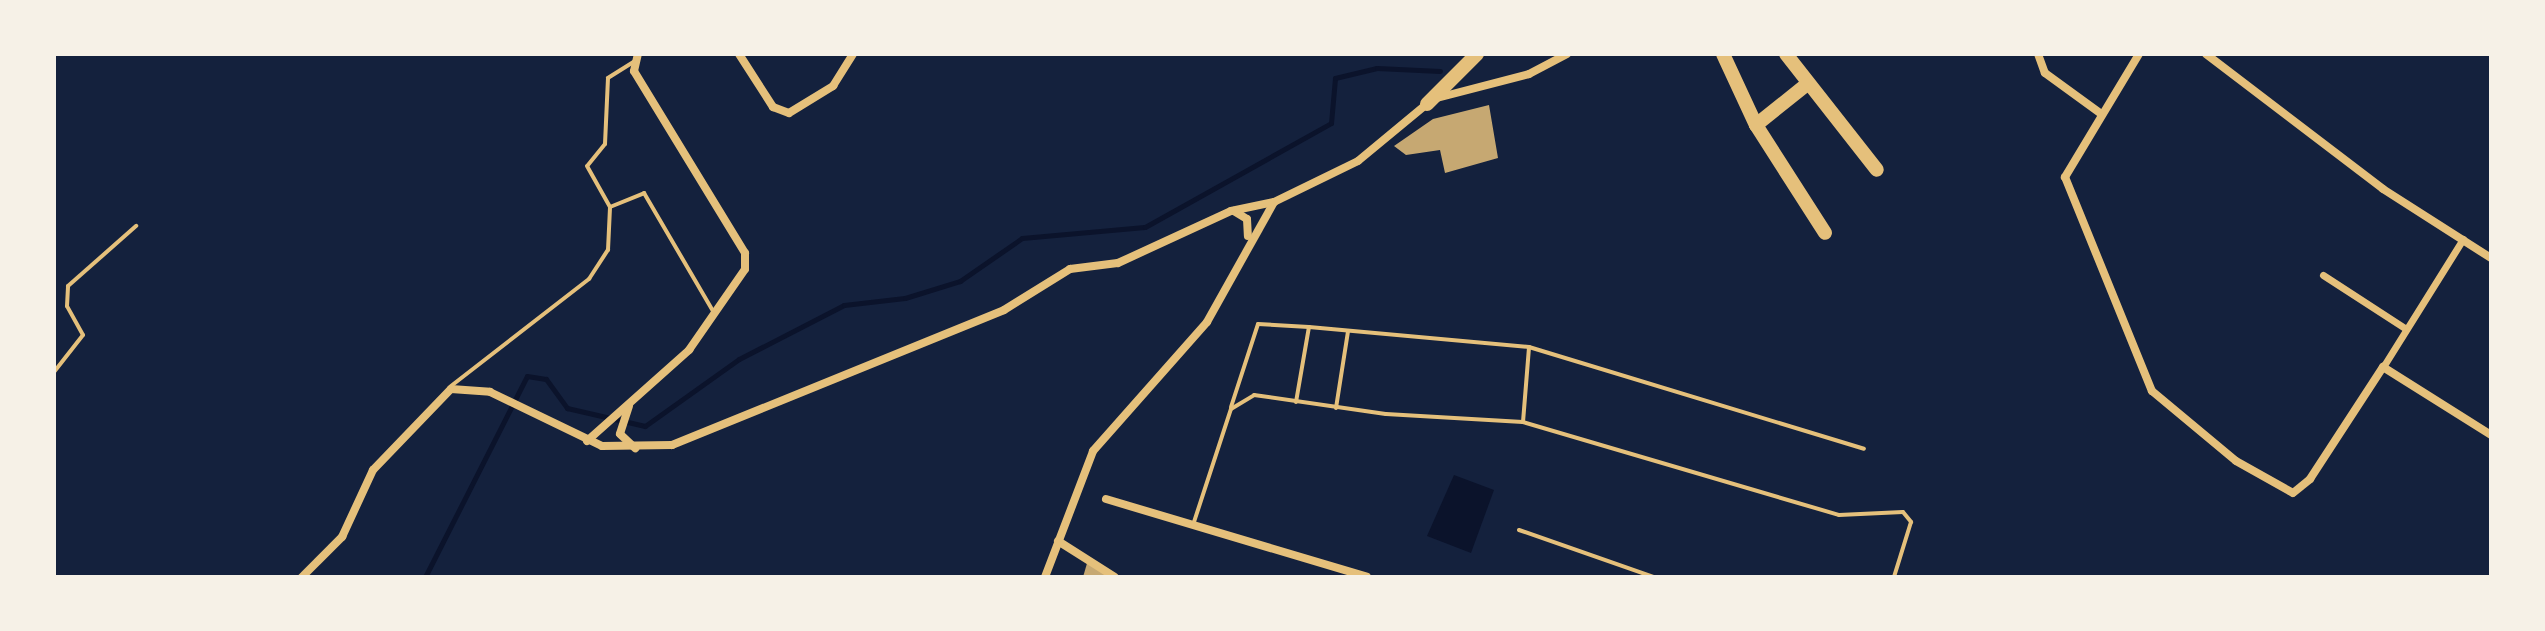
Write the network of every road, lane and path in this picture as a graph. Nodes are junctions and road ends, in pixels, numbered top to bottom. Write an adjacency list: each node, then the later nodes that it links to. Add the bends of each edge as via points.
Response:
1 (739, 54): 2 (street, via 773,107 789,113 833,86)
2 (853, 54)
3 (1567, 54): 12 (street, via 1529,74)
4 (1723, 54): 15 (main road)
5 (2038, 54): 14 (street, via 2045,73)
6 (2139, 54): 14 (street)
7 (2206, 54): 22 (street, via 2383,189)
8 (637, 57): 18 (lane, via 608,78 605,144 587,166); 26 (street, via 634,71 745,253 739,285)
9 (1472, 58): 12 (main road); 13 (main road)
10 (1790, 59): 11 (main road)
11 (1806, 85): 15 (main road); 16 (main road)
12 (1462, 91): 13 (street)
13 (1427, 104): 17 (street, via 1358,161)
14 (2100, 113): 31 (street, via 2065,177 2141,369 2172,409 2277,490 2293,493 2310,479)
15 (1756, 125): 21 (main road)
16 (1877, 170)
17 (1274, 202): 19 (street); 23 (street)
18 (610, 207): 26 (lane, via 644,193); 33 (lane, via 608,250 589,279)
19 (1231, 211): 23 (street, via 1247,219); 42 (street, via 1118,263 1070,269 1004,310 685,440)
20 (136, 226): 32 (lane, via 68,286 67,306 83,335)
21 (1825, 233)
22 (2463, 239): 24 (street); 28 (street)
23 (1247, 241): 46 (street, via 1207,322 1093,451)
24 (2491, 258)
25 (2323, 275): 28 (street)
26 (715, 316): 37 (street)
27 (1309, 327): 29 (lane); 34 (lane); 35 (lane, via 1258,324)
28 (2406, 329): 31 (street)
29 (1348, 331): 30 (lane); 36 (lane)
30 (1529, 347): 38 (lane); 41 (lane)
31 (2383, 367): 39 (street)
32 (54, 372)
33 (444, 392): 40 (street, via 468,388 507,400); 47 (street, via 373,470 342,537)
34 (1296, 402): 35 (lane, via 1254,395); 36 (lane)
35 (1231, 409): 44 (lane)
36 (1336, 409): 38 (lane)
37 (623, 412): 40 (street); 42 (street, via 624,442)
38 (1523, 422): 52 (lane, via 1839,515 1903,512 1911,522)
39 (2491, 435)
40 (587, 441): 42 (street)
41 (1864, 449)
42 (639, 450)
43 (1106, 499): 44 (street)
44 (1193, 525): 50 (street)
45 (1519, 530): 51 (lane)
46 (1058, 541): 48 (street); 49 (street)
47 (302, 577)
48 (1045, 577)
49 (1115, 577)
50 (1367, 577)
51 (1654, 577)
52 (1894, 577)

